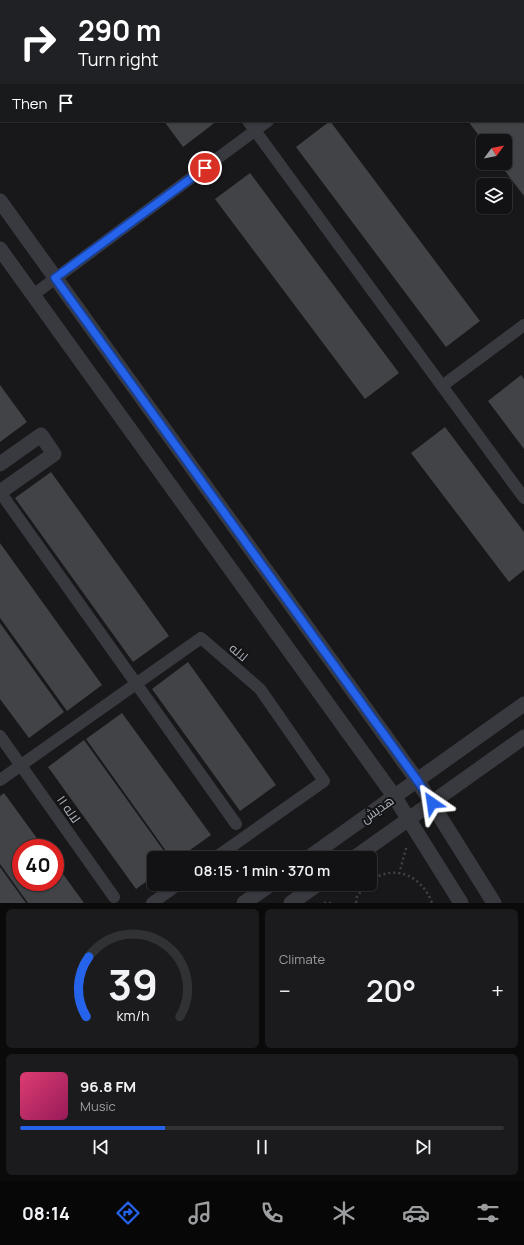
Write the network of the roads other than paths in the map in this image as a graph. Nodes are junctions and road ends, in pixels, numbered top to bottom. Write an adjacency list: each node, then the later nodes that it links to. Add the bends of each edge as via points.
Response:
1 (265, 122): 2 (street)
2 (251, 126): 5 (street); 8 (street)
3 (0, 201): 5 (street)
4 (0, 249): 6 (street)
5 (55, 278): 6 (street); 18 (street)
6 (33, 295): 19 (street)
7 (524, 325): 8 (street)
8 (442, 386): 11 (street)
9 (0, 464): 10 (street, via 41,435 54,454)
10 (0, 492): 12 (street)
11 (524, 498)
12 (136, 684): 16 (street, لاله); 22 (street); 23 (street, لاله, via 201,638 260,689 324,781)
13 (524, 704): 18 (street, هدیش)
14 (0, 736): 16 (street, لاله ۱۱)
15 (524, 737): 20 (street, هدیش)
16 (21, 765): 17 (street, لاله); 29 (street, لاله ۱۱)
17 (0, 780)
18 (417, 780): 19 (street, هدیش); 20 (street)
19 (394, 796): 21 (street); 24 (street, هدیش)
20 (432, 803): 21 (street, هدیش); 34 (street)
21 (411, 822): 25 (street, هدیش); 33 (street)
22 (236, 824)
23 (225, 851)
24 (318, 851)
25 (365, 851)
26 (168, 891): 30 (street)
27 (261, 891): 31 (street)
28 (308, 891): 32 (street)
29 (114, 897)
30 (152, 903)
31 (244, 903)
32 (291, 903)
33 (461, 903)
34 (494, 903)

